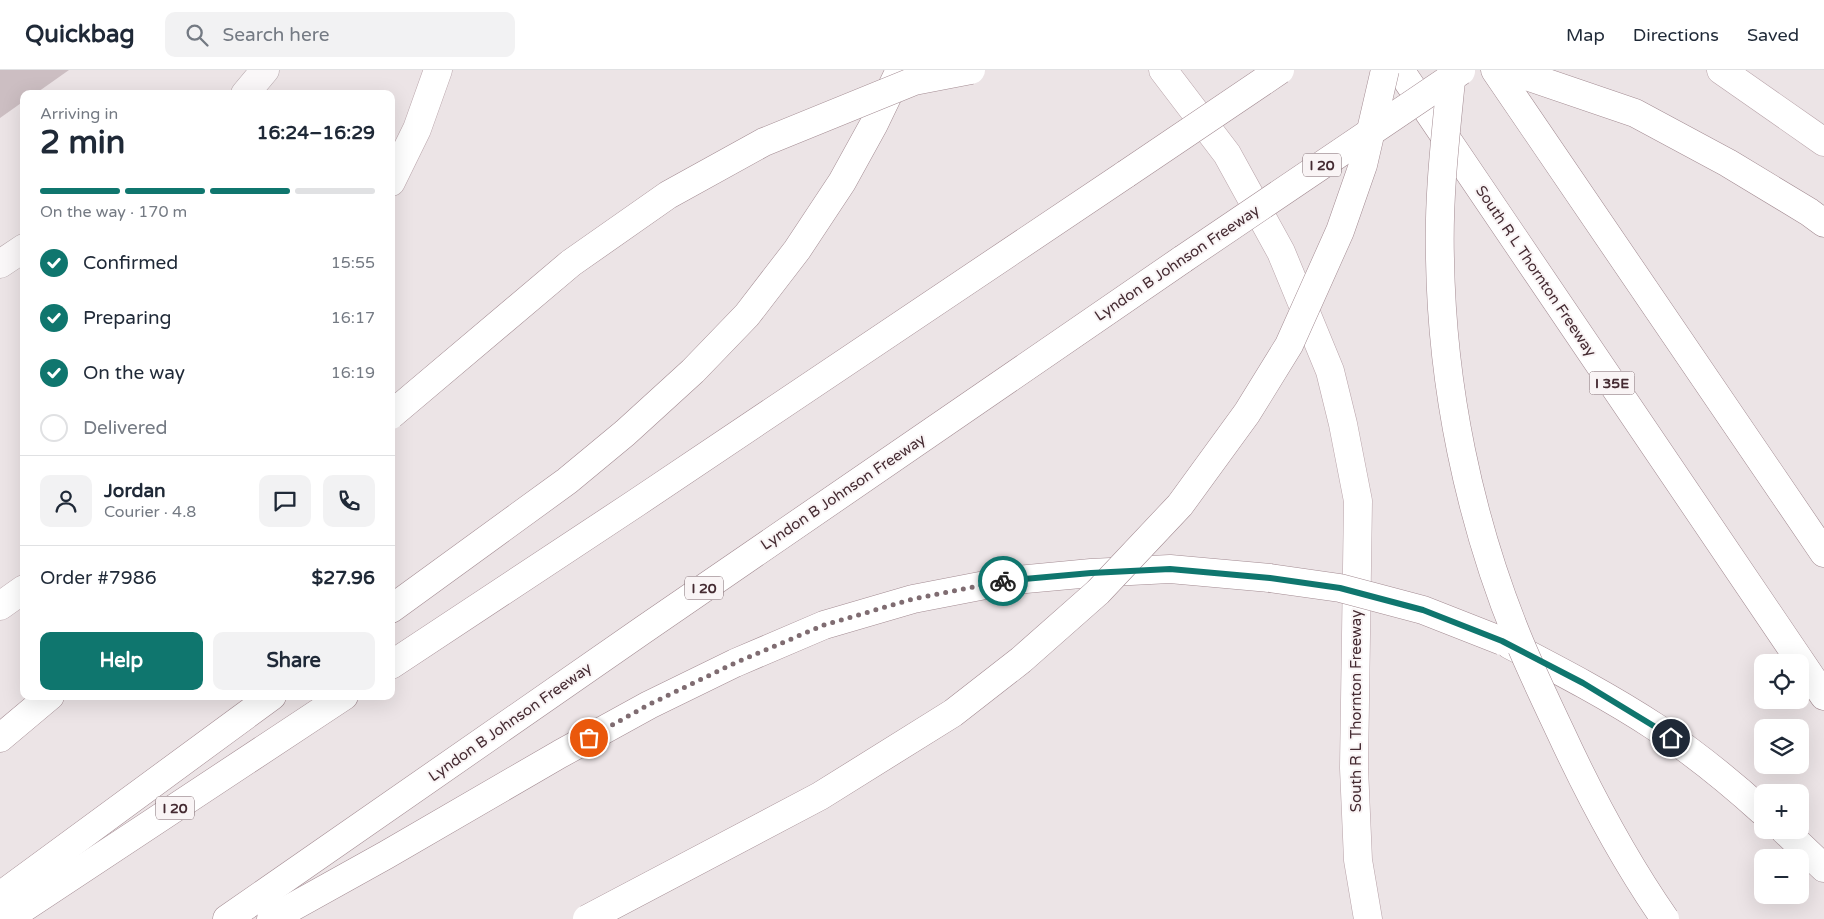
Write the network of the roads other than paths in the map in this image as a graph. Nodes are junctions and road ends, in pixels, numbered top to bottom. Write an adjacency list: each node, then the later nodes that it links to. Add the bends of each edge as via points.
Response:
1 (266, 70): 14 (lane)
2 (438, 70): 16 (main road, via 417,129)
3 (900, 70): 24 (main road, via 842,182 797,250 747,315 693,371 567,481)
4 (971, 70): 20 (main road, bridge, via 914,81 764,142 668,195 571,263)
5 (1164, 70): 39 (main road, South R L Thornton Freeway, via 1227,154 1281,252 1330,371 1343,424 1358,500 1354,768 1358,860)
6 (1280, 70): 25 (main road, bridge)
7 (1385, 70): 38 (main road, bridge, via 1363,165 1340,231 1289,345 1248,412 1180,505 1098,592 1021,660 953,713 820,796)
8 (1400, 70): 26 (main road, South R L Thornton Freeway / I 35E)
9 (1452, 70): 40 (main road, bridge, via 1442,171 1440,258 1452,400 1465,470 1494,571 1544,698 1606,823)
10 (1462, 70): 36 (main road, Lyndon B Johnson Freeway / I 20, bridge, via 651,624)
11 (1495, 70): 21 (main road)
12 (1509, 70): 17 (main road, via 1635,113 1728,162)
13 (1720, 70): 15 (main road)
14 (249, 90)
15 (1824, 142)
16 (395, 174)
17 (1824, 223)
18 (20, 251): 19 (lane)
19 (0, 264)
20 (395, 412)
21 (1824, 553)
22 (20, 592): 23 (main road)
23 (0, 606)
24 (395, 606)
25 (395, 662)
26 (1824, 696)
27 (45, 700): 30 (main road)
28 (267, 700): 34 (main road)
29 (338, 700): 35 (main road, I 20)
30 (0, 738)
31 (1754, 804): 37 (main road, bridge, via 1657,728 1583,683 1502,641 1414,607 1340,588 1270,578 1170,569 1091,573 1006,581 913,599 824,625 648,705)
32 (1793, 839): 33 (main road)
33 (1824, 868)
34 (0, 896)
35 (7, 919)
36 (228, 919)
37 (271, 919)
38 (587, 919)
39 (1368, 919)
40 (1665, 919)

